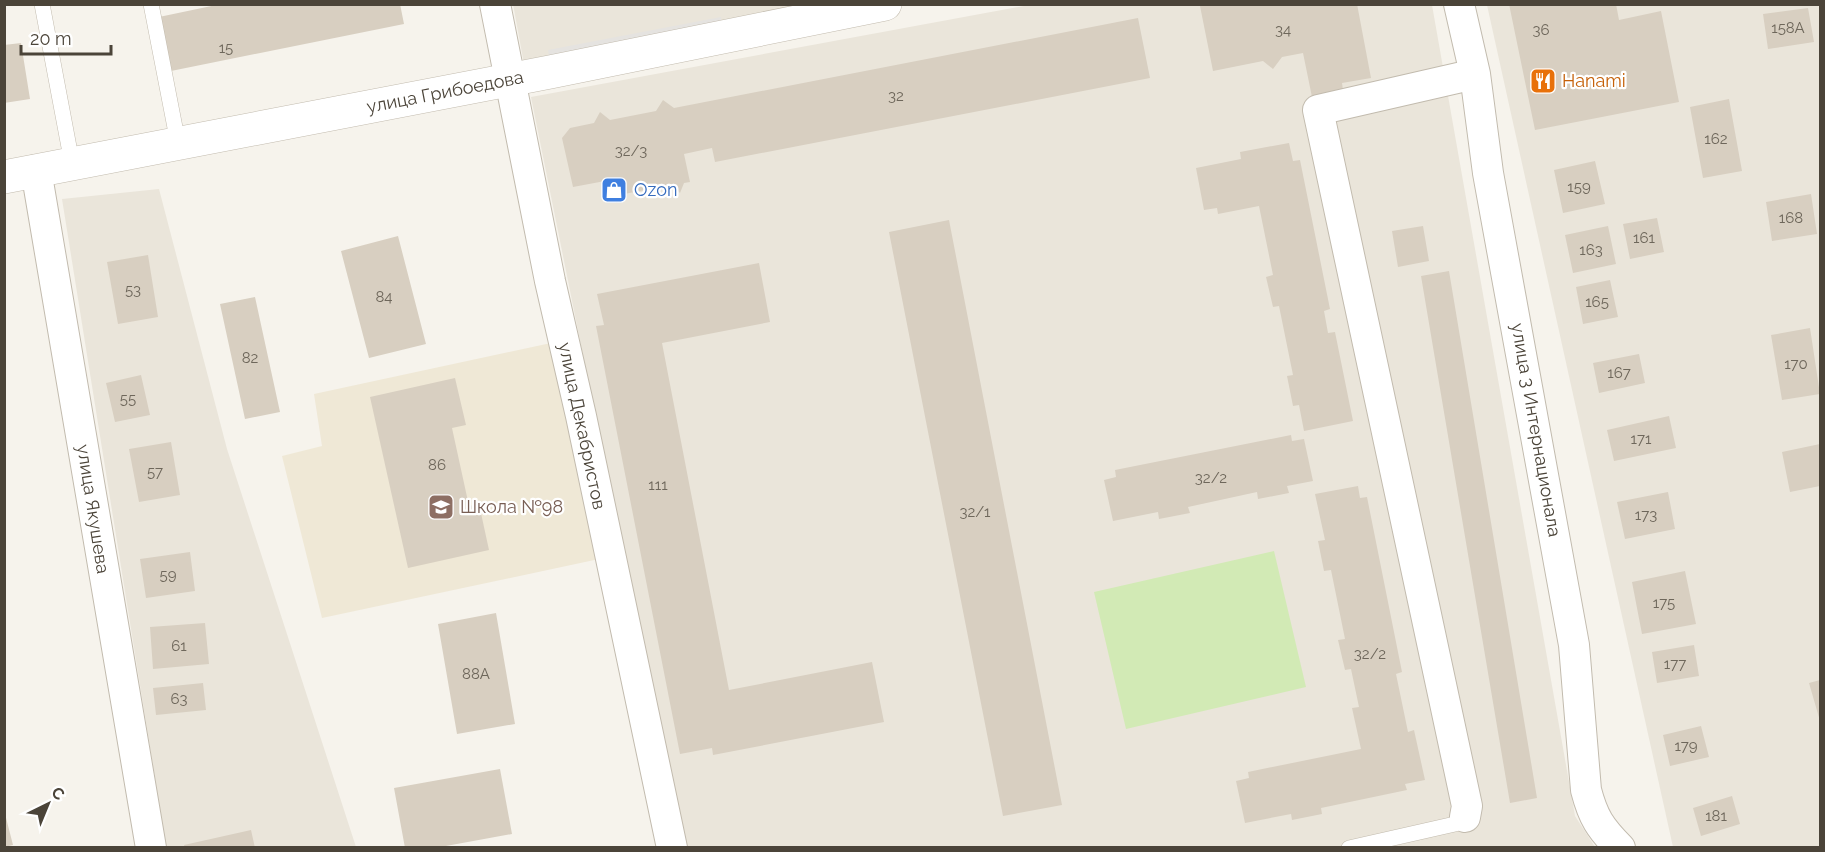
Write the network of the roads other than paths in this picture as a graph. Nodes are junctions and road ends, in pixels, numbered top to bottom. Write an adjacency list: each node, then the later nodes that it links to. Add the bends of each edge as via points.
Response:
1 (42, 4): 9 (lane)
2 (151, 4): 8 (lane)
3 (495, 4): 7 (street, улица Декабристов)
4 (885, 4): 7 (street, улица Грибоедова)
5 (1459, 4): 6 (street, улица 3 Интернационала)
6 (1475, 75): 12 (street, via 1318,110 1467,806); 16 (street, улица 3 Интернационала, via 1488,173 1574,645 1586,790 1592,812)
7 (509, 80): 8 (street, улица Грибоедова); 14 (street, улица Декабристов)
8 (178, 143): 9 (street, улица Грибоедова)
9 (72, 163): 10 (street, улица Грибоедова)
10 (36, 170): 11 (street, улица Грибоедова); 13 (street, улица Якушева)
11 (4, 177)
12 (1465, 817): 15 (lane, via 1455,824)
13 (151, 848)
14 (672, 848)
15 (1348, 848)
16 (1620, 848)

